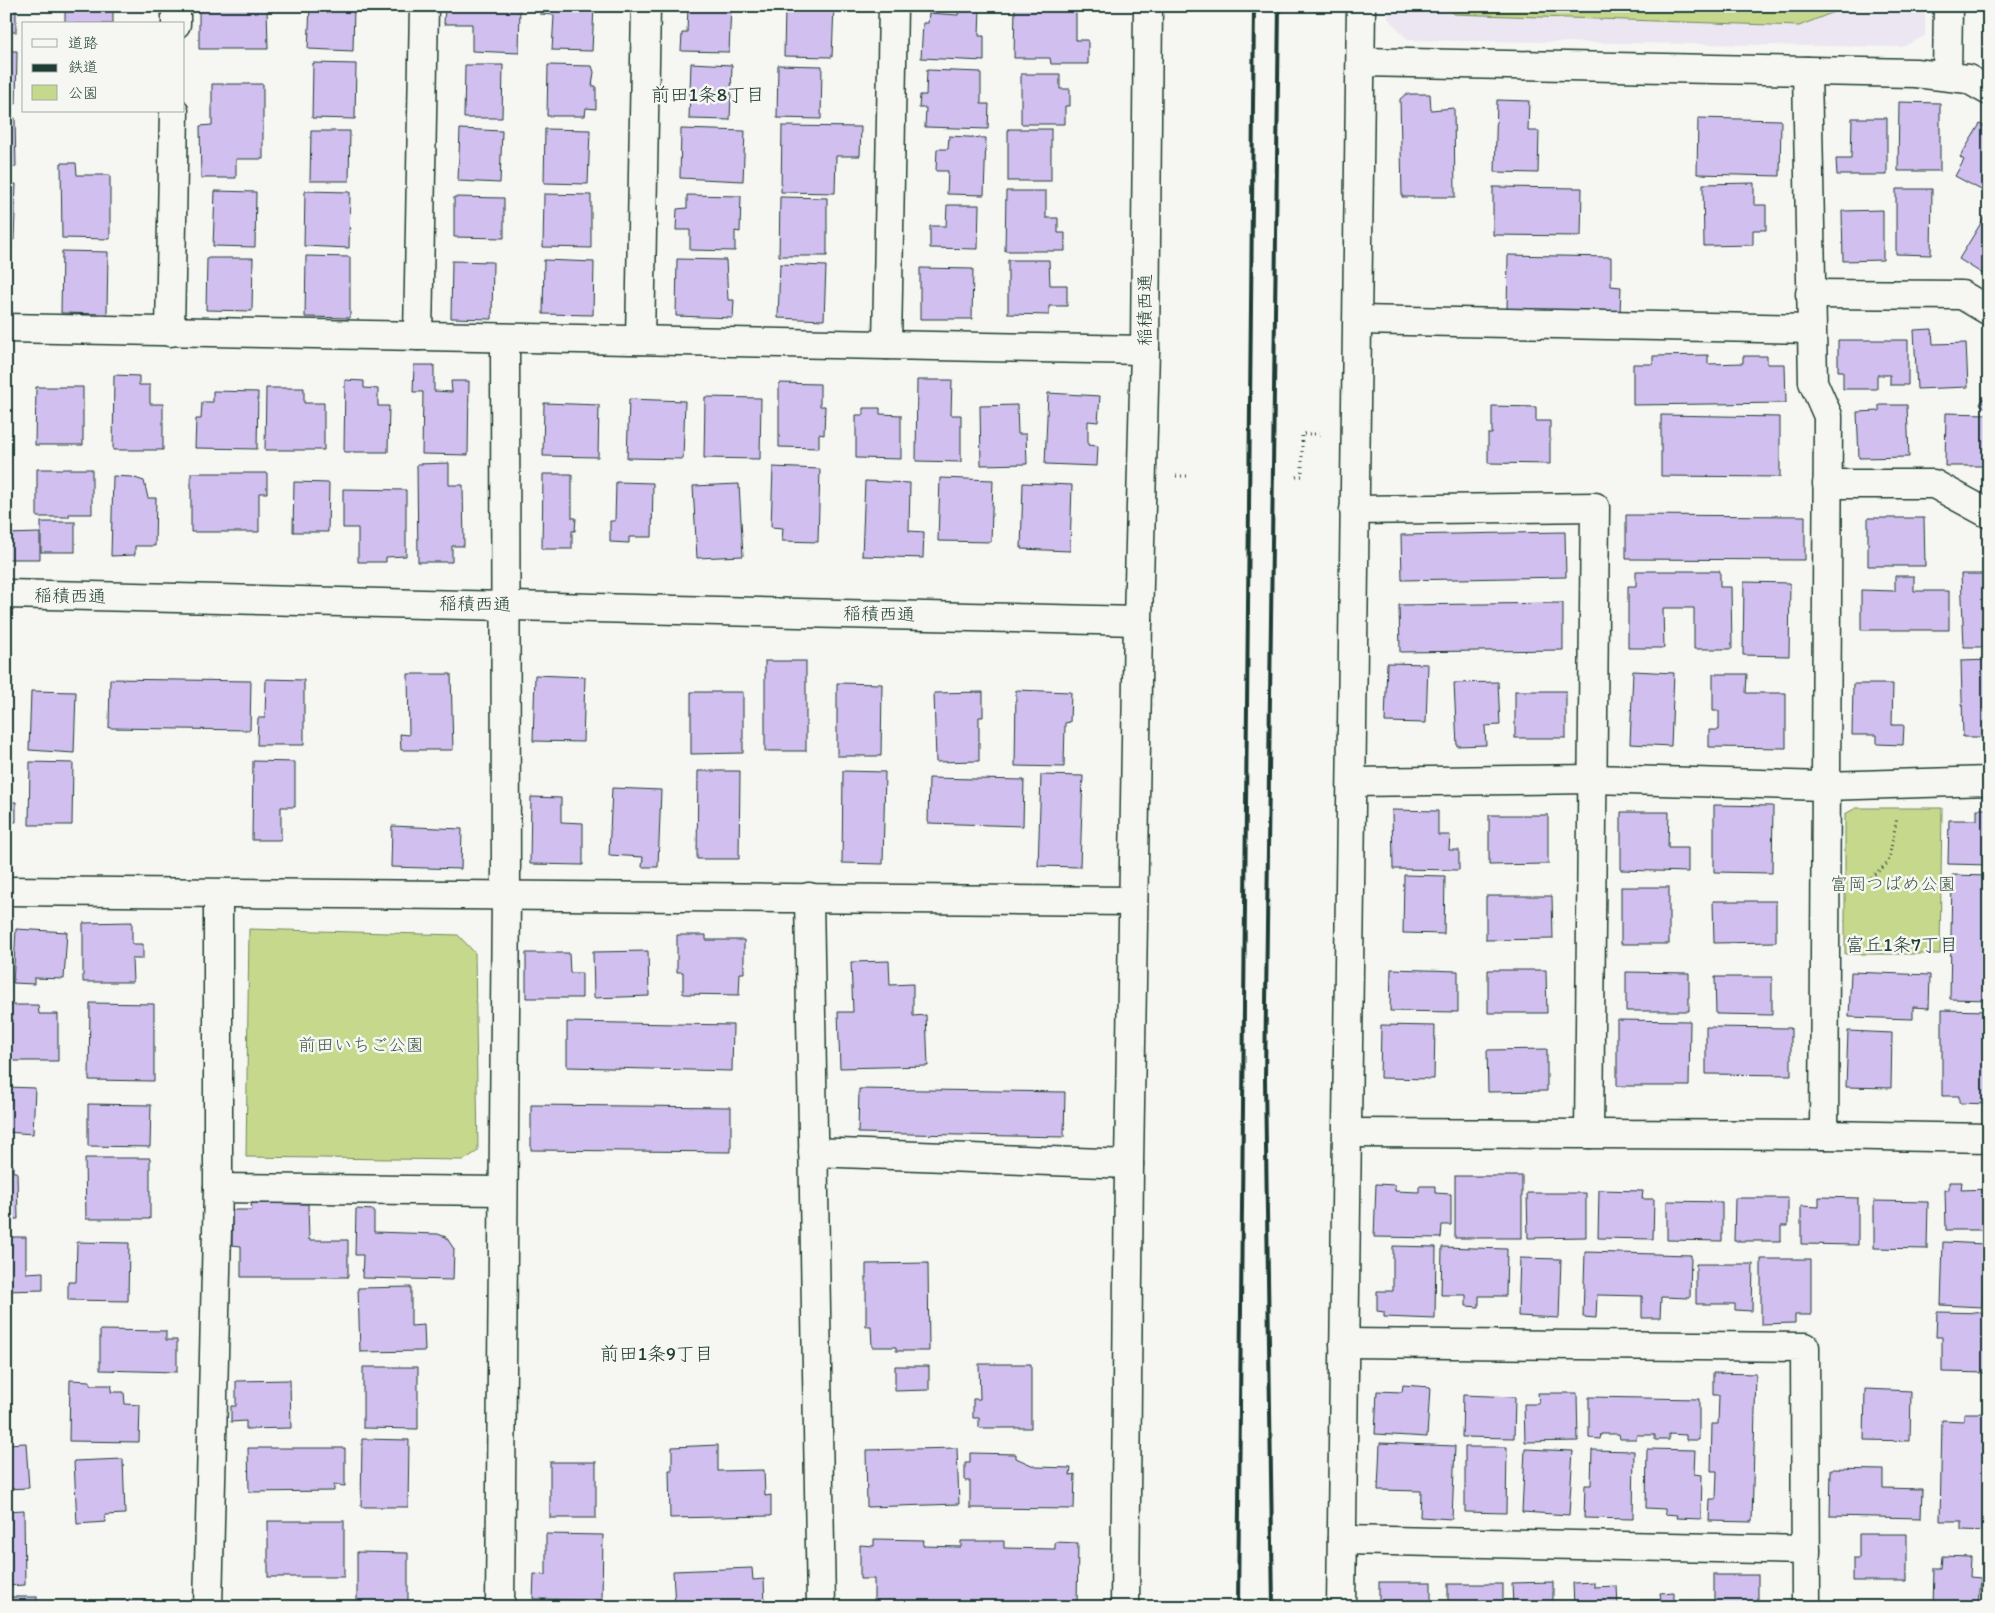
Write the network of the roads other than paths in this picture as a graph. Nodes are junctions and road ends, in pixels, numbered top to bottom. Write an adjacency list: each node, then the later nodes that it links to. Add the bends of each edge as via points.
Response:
1 (176, 6): 8 (street)
2 (424, 6): 20 (street)
3 (646, 6): 22 (street)
4 (893, 6): 23 (street)
5 (1148, 6): 24 (street, 稲積西通)
6 (1362, 6): 9 (street)
7 (1948, 6): 11 (street)
8 (176, 22)
9 (1361, 62): 10 (street); 16 (street)
10 (1807, 71): 11 (street); 14 (street)
11 (1947, 76): 12 (street, via 1968,79)
12 (1989, 91)
13 (174, 112): 19 (street)
14 (1810, 294): 15 (street, via 1962,296); 18 (street)
15 (1989, 312)
16 (1358, 320): 18 (street); 26 (street)
17 (6, 328): 19 (street)
18 (1811, 329): 25 (street, via 1814,382 1828,416)
19 (170, 332): 20 (street)
20 (418, 336): 21 (street)
21 (505, 338): 22 (street); 29 (street)
22 (640, 340): 23 (street)
23 (887, 345): 24 (street)
24 (1145, 350): 30 (street, 稲積西通)
25 (1827, 484): 27 (street, via 1934,484); 34 (street)
26 (1354, 510): 31 (street, via 1595,507); 33 (street)
27 (1989, 514)
28 (6, 594): 29 (street, 稲積西通)
29 (506, 605): 30 (street, 稲積西通); 37 (street)
30 (1138, 621): 39 (street)
31 (1593, 779): 33 (street); 34 (street); 41 (street)
32 (1989, 781): 34 (street)
33 (1352, 782): 40 (street)
34 (1825, 786): 42 (street)
35 (6, 891): 36 (street)
36 (218, 894): 37 (street); 46 (street)
37 (506, 894): 38 (street); 47 (street)
38 (809, 897): 39 (street); 44 (street)
39 (1134, 901): 45 (street)
40 (1348, 1133): 41 (street); 48 (street)
41 (1589, 1134): 42 (street)
42 (1824, 1135): 43 (street)
43 (1989, 1138)
44 (813, 1152): 45 (street); 53 (street)
45 (1129, 1164): 54 (street)
46 (218, 1188): 47 (street); 51 (street)
47 (503, 1191): 52 (street)
48 (1344, 1343): 49 (street); 50 (street, via 1805,1347)
49 (1342, 1540): 50 (street); 55 (street)
50 (1806, 1550): 56 (street)
51 (208, 1607)
52 (500, 1607)
53 (821, 1607)
54 (1125, 1607)
55 (1340, 1607)
56 (1806, 1607)

